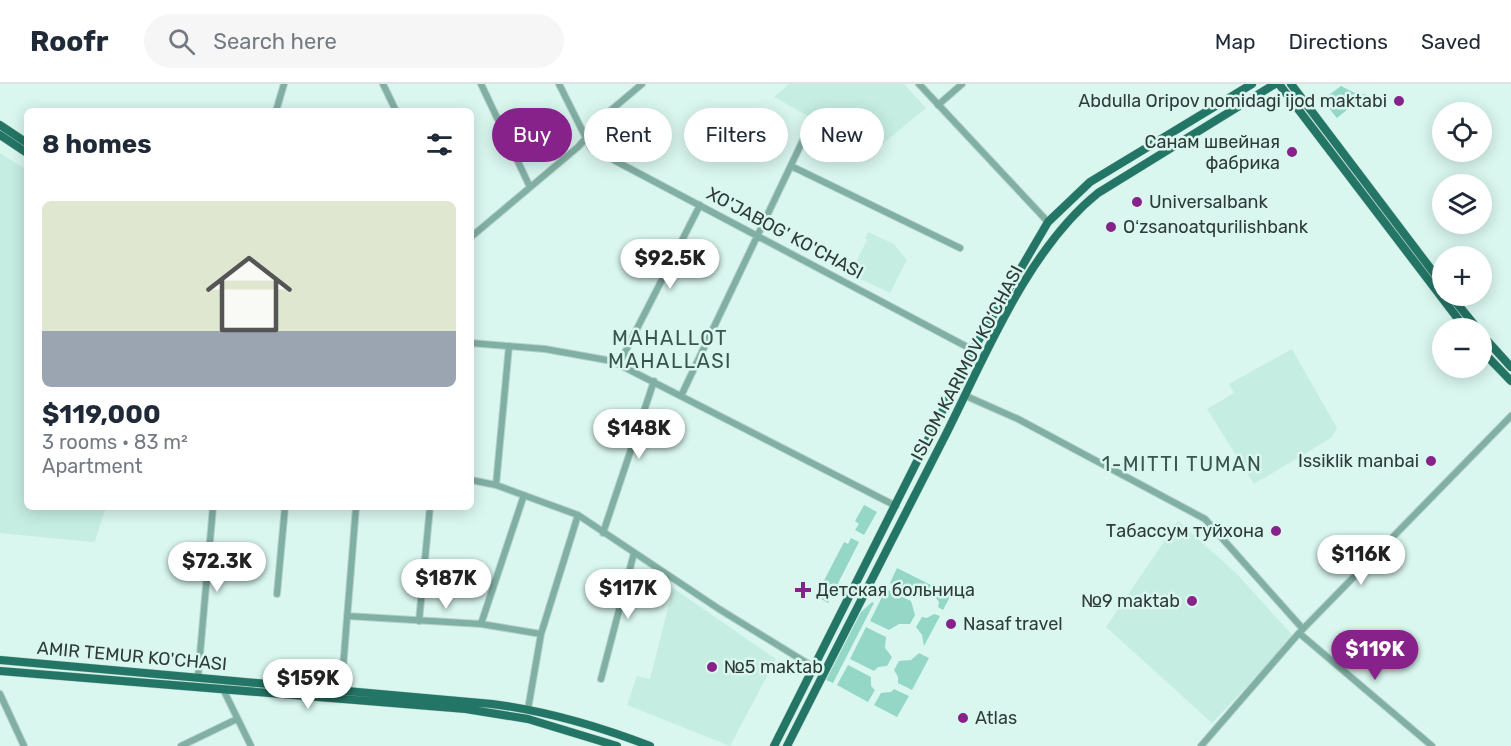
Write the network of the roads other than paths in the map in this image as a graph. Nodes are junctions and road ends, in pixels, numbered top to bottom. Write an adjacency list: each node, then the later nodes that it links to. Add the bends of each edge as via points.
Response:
1 (285, 84): 12 (street)
2 (383, 84): 13 (street)
3 (481, 84): 24 (street)
4 (559, 84): 16 (street)
5 (642, 84): 14 (street)
6 (919, 84): 11 (street)
7 (962, 84): 11 (street)
8 (1252, 84): 26 (main road, ISLOM KARIMOV KO‘CHASI, via 1090,182)
9 (1277, 84): 33 (main road); 35 (main road, ISLOM KARIMOV KO‘CHASI, via 1098,193 1078,210 1040,258)
10 (1291, 84): 30 (main road)
11 (938, 105): 26 (street)
12 (277, 108)
13 (395, 108)
14 (614, 108)
15 (0, 124): 18 (main road)
16 (584, 134)
17 (0, 135): 21 (main road)
18 (24, 140)
19 (584, 140): 24 (street)
20 (800, 147): 23 (street)
21 (24, 151)
22 (618, 162): 25 (street, XO'JABOG' KO'CHASI)
23 (791, 166): 28 (street); 29 (street)
24 (530, 186): 27 (street)
25 (700, 205): 28 (street, XO'JABOG' KO'CHASI); 41 (street)
26 (1048, 222): 32 (main road, ISLOM KARIMOV KO‘CHASI)
27 (474, 234)
28 (757, 236): 39 (street, XO'JABOG' KO'CHASI); 45 (street)
29 (960, 248)
30 (1432, 270)
31 (1458, 306): 34 (main road)
32 (991, 317): 35 (main road, via 993,323); 39 (main road, ISLOM KARIMOV KO‘CHASI)
33 (1457, 318)
34 (1468, 318)
35 (1002, 323): 46 (main road, ISLOM KARIMOV KO‘CHASI)
36 (474, 343): 37 (street)
37 (509, 346): 41 (street); 49 (street)
38 (1492, 346): 42 (main road)
39 (973, 350): 51 (main road, ISLOM KARIMOV KO‘CHASI)
40 (1492, 361): 44 (main road)
41 (618, 364): 43 (street)
42 (1511, 367)
43 (654, 381): 45 (street); 57 (street)
44 (1511, 381)
45 (681, 396): 51 (street)
46 (966, 396): 63 (street, via 1018,419 1205,519); 82 (main road, ISLOM KARIMOV KO‘CHASI)
47 (1511, 416): 63 (street)
48 (474, 481): 49 (street)
49 (496, 485): 50 (street)
50 (524, 495): 56 (street); 62 (street)
51 (896, 506): 66 (main road, ISLOM KARIMOV KO‘CHASI)
52 (213, 510): 68 (street)
53 (285, 510): 59 (street)
54 (356, 510): 60 (street)
55 (430, 510): 61 (street)
56 (578, 515): 57 (street); 64 (street)
57 (603, 533): 58 (street)
58 (634, 553): 66 (street); 69 (street)
59 (277, 594)
60 (347, 616): 61 (street); 70 (street)
61 (419, 621): 62 (street)
62 (481, 624): 64 (street)
63 (1301, 631): 83 (street); 84 (street)
64 (541, 634): 74 (street)
65 (0, 660): 68 (main road, AMIR TEMUR KO'CHASI)
66 (815, 668): 81 (main road, ISLOM KARIMOV KO‘CHASI)
67 (0, 671): 71 (main road, AMIR TEMUR KO'CHASI)
68 (198, 677): 70 (main road, AMIR TEMUR KO'CHASI)
69 (601, 679)
70 (341, 690): 73 (street); 74 (main road, AMIR TEMUR KO'CHASI)
71 (224, 691): 73 (main road, AMIR TEMUR KO'CHASI); 75 (street)
72 (0, 693): 76 (street)
73 (340, 700): 79 (main road, AMIR TEMUR KO'CHASI, via 528,719)
74 (528, 708): 80 (main road, AMIR TEMUR KO'CHASI)
75 (237, 719): 77 (street); 78 (street)
76 (24, 746)
77 (181, 746)
78 (251, 746)
79 (617, 746)
80 (650, 746)
81 (772, 746)
82 (788, 746)
83 (1201, 746)
84 (1432, 746)

